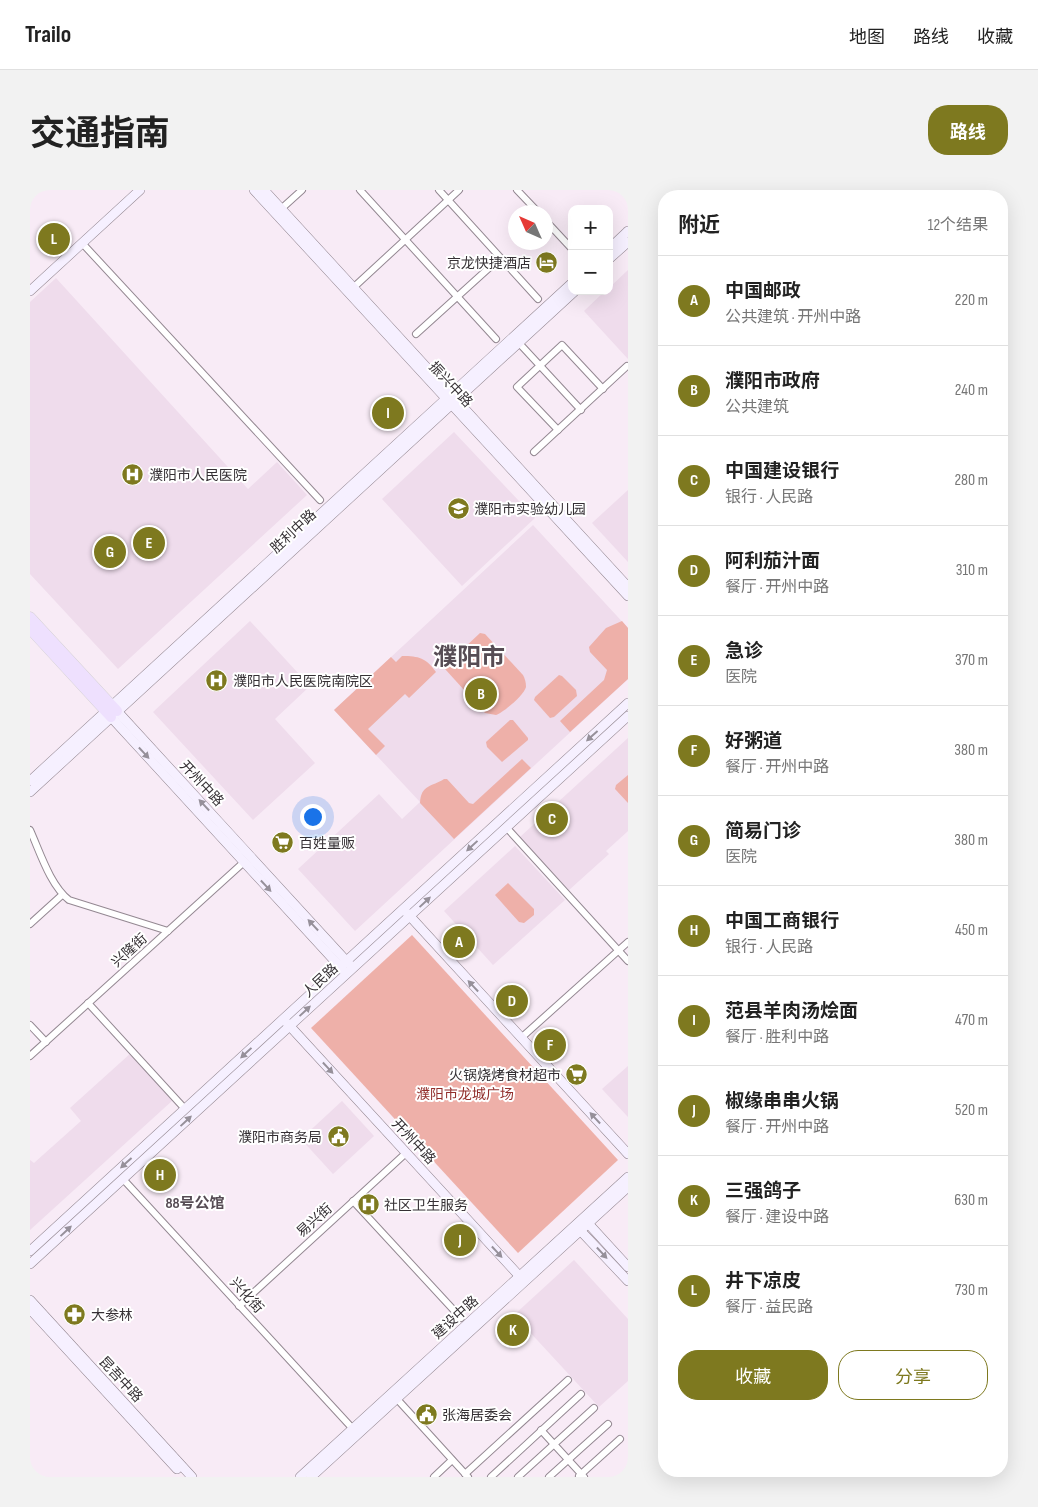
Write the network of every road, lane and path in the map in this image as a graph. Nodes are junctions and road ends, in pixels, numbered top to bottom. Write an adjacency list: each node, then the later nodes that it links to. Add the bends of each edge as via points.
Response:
1 (254, 190): 33 (street, 振兴中路)
2 (264, 190): 11 (street, 振兴中路)
3 (302, 190): 11 (street)
4 (360, 190): 14 (street)
5 (439, 190): 9 (street)
6 (459, 190): 9 (street)
7 (517, 190): 10 (street)
8 (134, 192): 16 (street)
9 (448, 200): 14 (street); 20 (street)
10 (531, 205)
11 (281, 209): 21 (street, 振兴中路)
12 (553, 229): 17 (street)
13 (628, 232): 18 (street)
14 (405, 240): 21 (street); 25 (street)
15 (628, 242): 19 (street)
16 (82, 243): 23 (street); 37 (street)
17 (568, 245)
18 (613, 245)
19 (613, 255)
20 (500, 258): 25 (street); 26 (street)
21 (354, 287): 33 (street, 振兴中路)
22 (568, 287): 33 (street, 胜利中路)
23 (30, 291)
24 (571, 295): 29 (street, 胜利中路)
25 (457, 296): 27 (street); 28 (street)
26 (538, 300)
27 (416, 334)
28 (496, 339)
29 (519, 342): 30 (street); 33 (street, 胜利中路)
30 (540, 365): 32 (street, via 562,345); 34 (street); 35 (street, via 517,387)
31 (627, 366): 32 (street)
32 (602, 389): 34 (street)
33 (451, 399): 38 (street, 振兴中路); 39 (street, 振兴中路); 43 (street, 胜利中路)
34 (581, 410): 35 (street)
35 (558, 430): 36 (street)
36 (534, 452)
37 (320, 500)
38 (628, 587)
39 (628, 596)
40 (30, 617): 43 (main road, 开州中路)
41 (30, 630): 43 (main road, 开州中路)
42 (628, 703): 51 (street, 人民路, one-way to 51)
43 (111, 712): 45 (street, 胜利中路); 46 (street, 胜利中路); 49 (street, 开州中路, one-way to 49); 57 (street, 开州中路, one-way to 43)
44 (628, 716): 47 (street, 人民路)
45 (30, 781)
46 (30, 792)
47 (506, 827): 51 (street, 人民路, one-way to 47); 55 (street)
48 (30, 830): 50 (street)
49 (244, 862): 53 (street, 兴隆街); 57 (street, 开州中路, one-way to 57)
50 (62, 894): 52 (street); 53 (street, via 68,900)
51 (406, 913): 57 (street, 人民路); 61 (street, one-way to 51)
52 (30, 924)
53 (168, 931): 58 (street, 兴隆街)
54 (628, 942): 55 (street)
55 (618, 950): 56 (street); 61 (street)
56 (628, 961)
57 (346, 967): 59 (street, 人民路)
58 (88, 1003): 62 (street, 兴隆街); 64 (street)
59 (286, 1022): 64 (street, 人民路, one-way to 64); 65 (street, 开州中路, one-way to 65); 68 (street, 人民路, one-way to 59)
60 (30, 1025): 62 (street)
61 (521, 1038): 66 (street, one-way to 61)
62 (46, 1042): 63 (street, 兴隆街)
63 (30, 1056)
64 (185, 1109): 72 (street, 人民路, one-way to 72)
65 (406, 1153): 70 (street, 易兴街); 75 (street, 开州中路, one-way to 75)
66 (628, 1154)
67 (628, 1176): 71 (street, 建设中路)
68 (123, 1178): 73 (street, 人民路, one-way to 68); 78 (street, 兴化街)
69 (628, 1187): 71 (street, 建设中路)
70 (353, 1201): 78 (street, 易兴街); 80 (street)
71 (582, 1224): 74 (street); 75 (street, 建设中路); 76 (street, one-way to 76)
72 (30, 1251)
73 (30, 1264)
74 (628, 1267)
75 (522, 1279): 83 (street, 建设中路); 86 (street, 建设中路)
76 (628, 1281)
77 (30, 1300): 95 (street, 昆吾中路)
78 (240, 1306): 86 (street, 兴化街)
79 (30, 1309): 94 (street, 昆吾中路)
80 (461, 1318)
81 (568, 1380): 92 (street)
82 (581, 1394): 87 (street)
83 (397, 1399): 90 (street); 97 (street, 建设中路)
84 (594, 1408): 89 (street)
85 (608, 1424): 91 (street)
86 (352, 1429): 96 (street, 建设中路)
87 (541, 1430): 89 (street); 99 (street)
88 (620, 1439): 93 (street)
89 (554, 1444): 91 (street); 100 (street)
90 (452, 1460): 92 (street); 98 (street)
91 (568, 1460): 93 (street); 101 (street)
92 (467, 1476)
93 (581, 1476)
94 (184, 1477)
95 (192, 1477)
96 (300, 1477)
97 (312, 1477)
98 (434, 1477)
99 (491, 1477)
100 (518, 1477)
101 (549, 1477)

